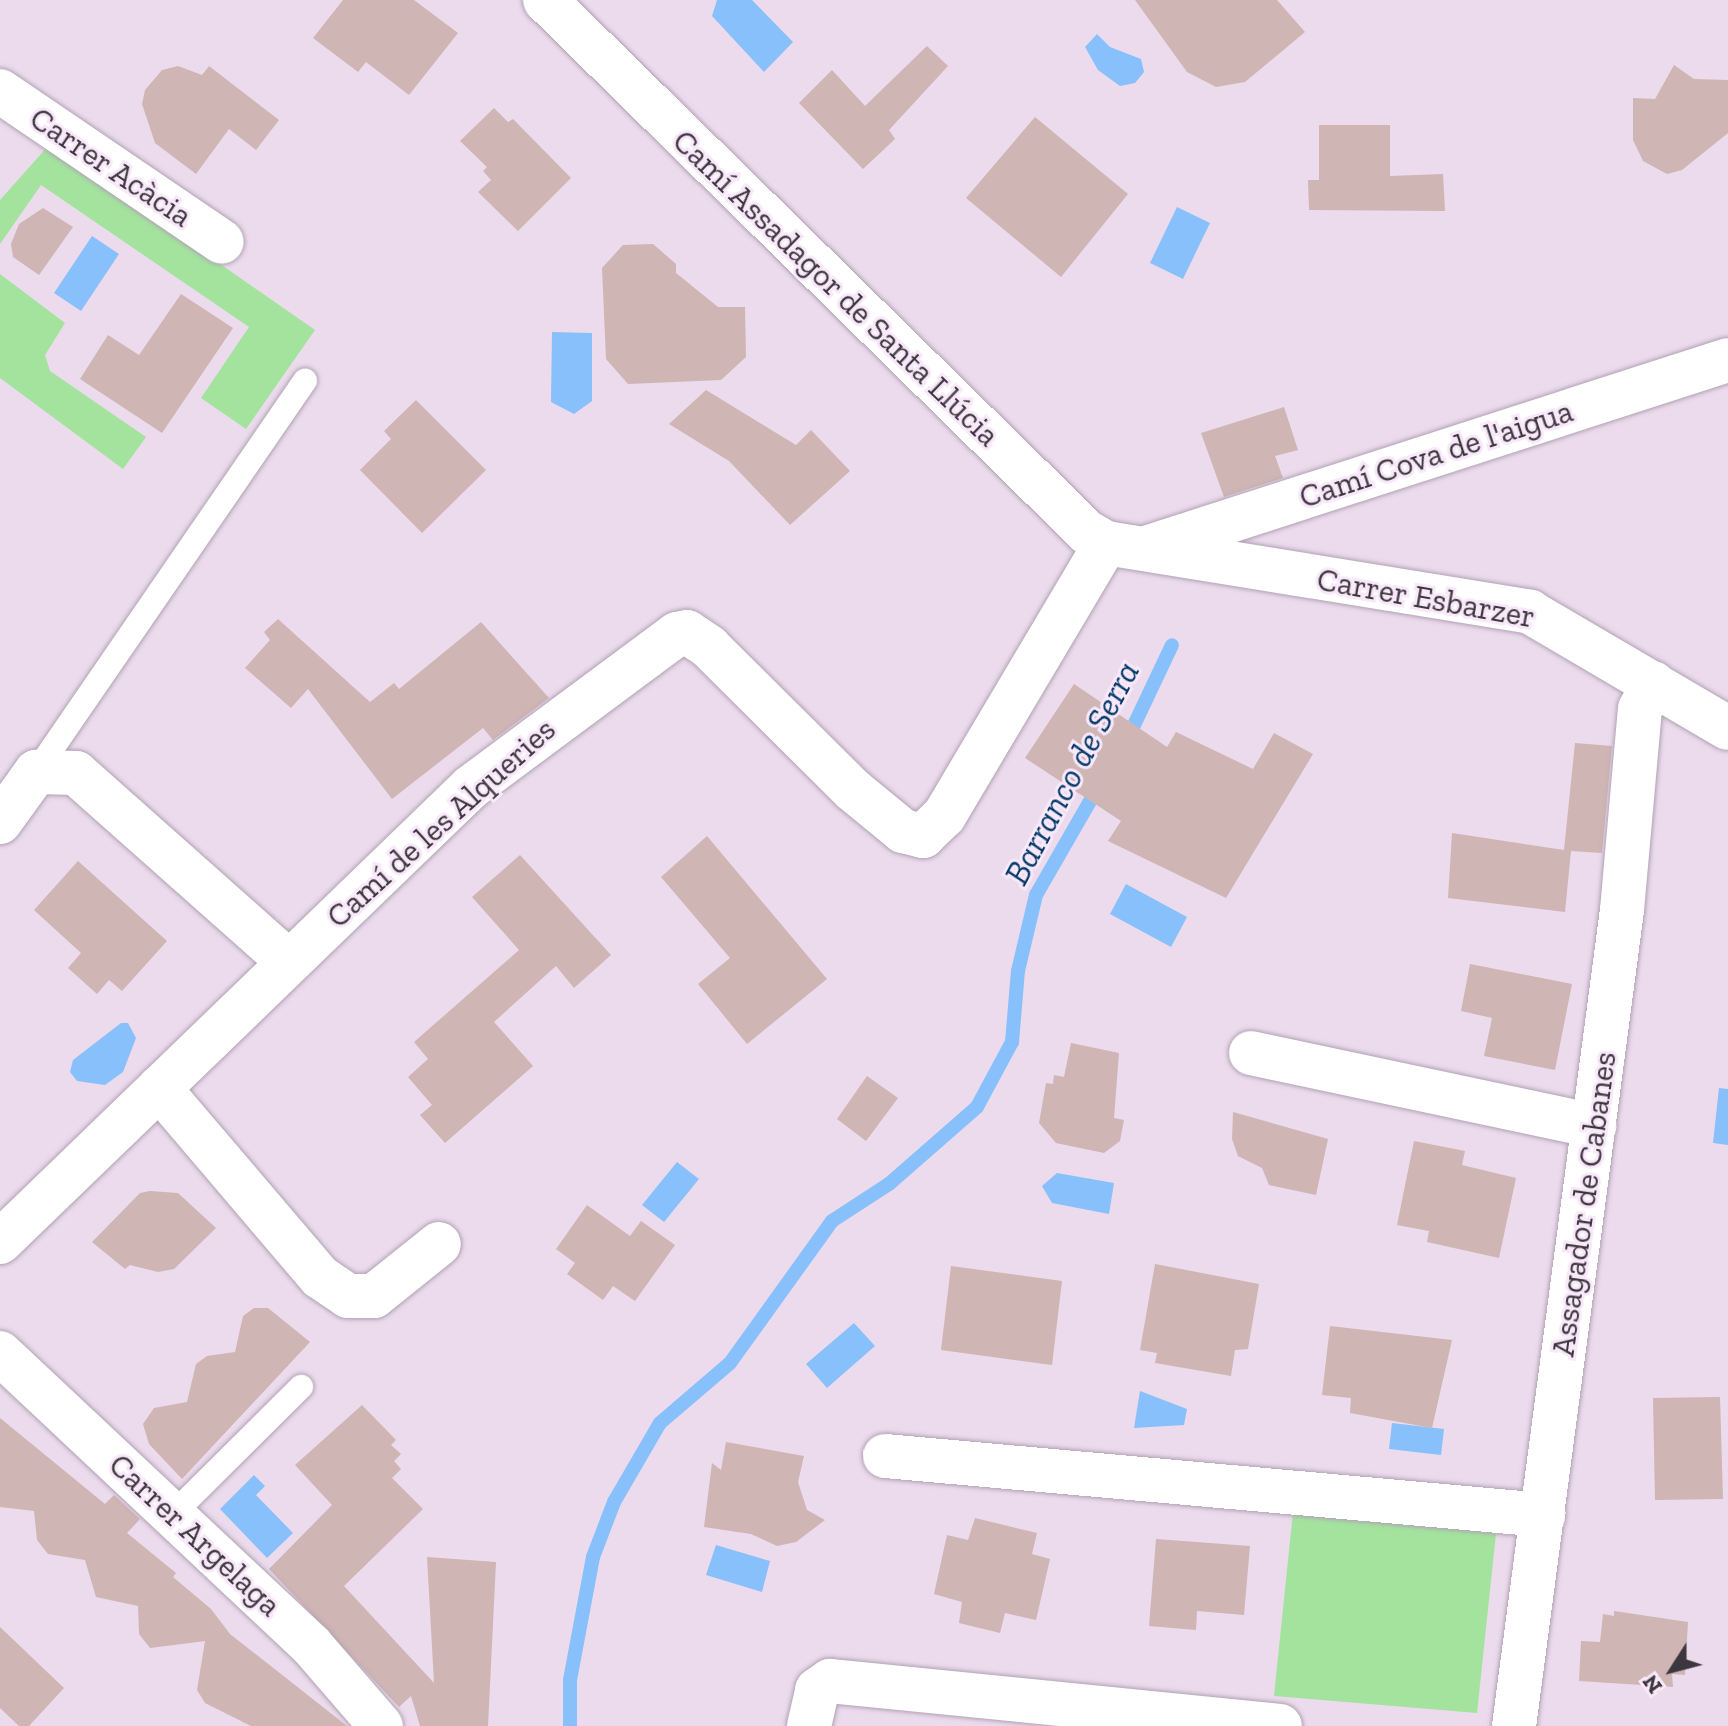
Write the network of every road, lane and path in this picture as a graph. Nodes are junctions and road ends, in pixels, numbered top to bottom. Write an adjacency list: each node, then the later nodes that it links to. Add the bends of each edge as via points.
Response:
1 (545, 0): 6 (street, Camí Assadagor de Santa Llúcia, via 1055,503)
2 (0, 91): 3 (street, Carrer Acàcia)
3 (222, 242)
4 (1728, 360): 6 (street, Camí Cova de l'aigua)
5 (305, 380): 9 (lane)
6 (1124, 546): 7 (street, Carrer Esbarzer, via 1513,607 1551,620); 11 (street, Camí de les Alqueries, via 944,816 923,836 903,831 853,790 709,647 687,632 549,724 471,787)
7 (1653, 683): 8 (street, Carrer Esbarzer); 14 (street, Assagador de Cabanes, via 1640,709 1622,910)
8 (1728, 728)
9 (36, 772): 10 (street); 11 (street, via 76,773)
10 (0, 822)
11 (288, 961): 13 (street)
12 (1251, 1053): 14 (street)
13 (159, 1088): 15 (street); 16 (street, via 320,1277 348,1296 374,1296)
14 (1594, 1126): 21 (street, Assagador de Cabanes)
15 (0, 1242)
16 (439, 1244)
17 (0, 1353): 20 (street, Carrer Argelaga)
18 (301, 1387): 20 (lane)
19 (885, 1456): 21 (street)
20 (172, 1515): 23 (street, Carrer Argelaga, via 311,1645)
21 (1543, 1515): 26 (street, Assagador de Cabanes)
22 (1233, 1725): 24 (street, via 830,1681 817,1690); 25 (street)
23 (381, 1726)
24 (809, 1726)
25 (1280, 1726)
26 (1514, 1726)

